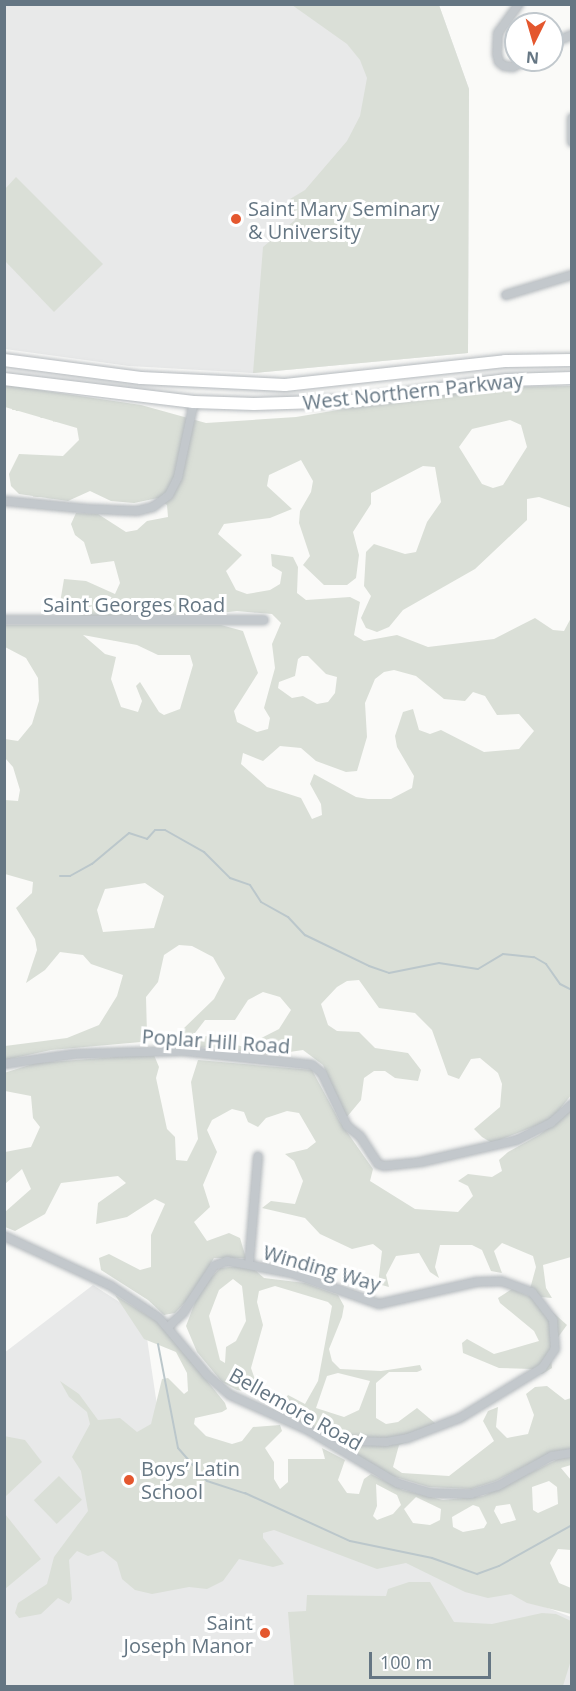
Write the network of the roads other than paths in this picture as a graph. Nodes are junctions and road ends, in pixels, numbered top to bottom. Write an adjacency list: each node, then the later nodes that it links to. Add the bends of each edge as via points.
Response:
1 (504, 25): 2 (street, via 498,33 497,54)
2 (504, 66)
3 (572, 118): 4 (street)
4 (572, 142)
5 (572, 275): 6 (street)
6 (506, 295)
7 (4, 360): 8 (main road, West Northern Parkway, via 141,378 285,385 505,361)
8 (572, 360)
9 (572, 378): 11 (main road, West Northern Parkway, via 507,380 353,401)
10 (4, 379): 11 (main road, West Northern Parkway)
11 (195, 402): 12 (street, via 178,477 169,495 153,507 137,511)
12 (4, 501)
13 (4, 620): 14 (street, Saint Georges Road)
14 (264, 620)
15 (4, 1064): 16 (street, Poplar Hill Road, via 75,1054 183,1051 312,1065 322,1072 347,1126 360,1136 378,1164 384,1166 421,1162 517,1140 551,1123)
16 (572, 1104)
17 (258, 1156): 19 (street)
18 (4, 1236): 20 (street, Bellemore Road, via 95,1276 139,1303)
19 (249, 1264): 20 (street, Winding Way, via 226,1261 214,1266 183,1313); 21 (street, Winding Way, via 309,1279 379,1304 415,1294 501,1281 531,1292 553,1320 557,1334 555,1349 542,1368 460,1418 386,1442)
20 (168, 1327): 21 (street, Bellemore Road, via 225,1391)
21 (326, 1440): 22 (street, Bellemore Road, via 388,1479 444,1494 486,1491 552,1456)
22 (572, 1453)

